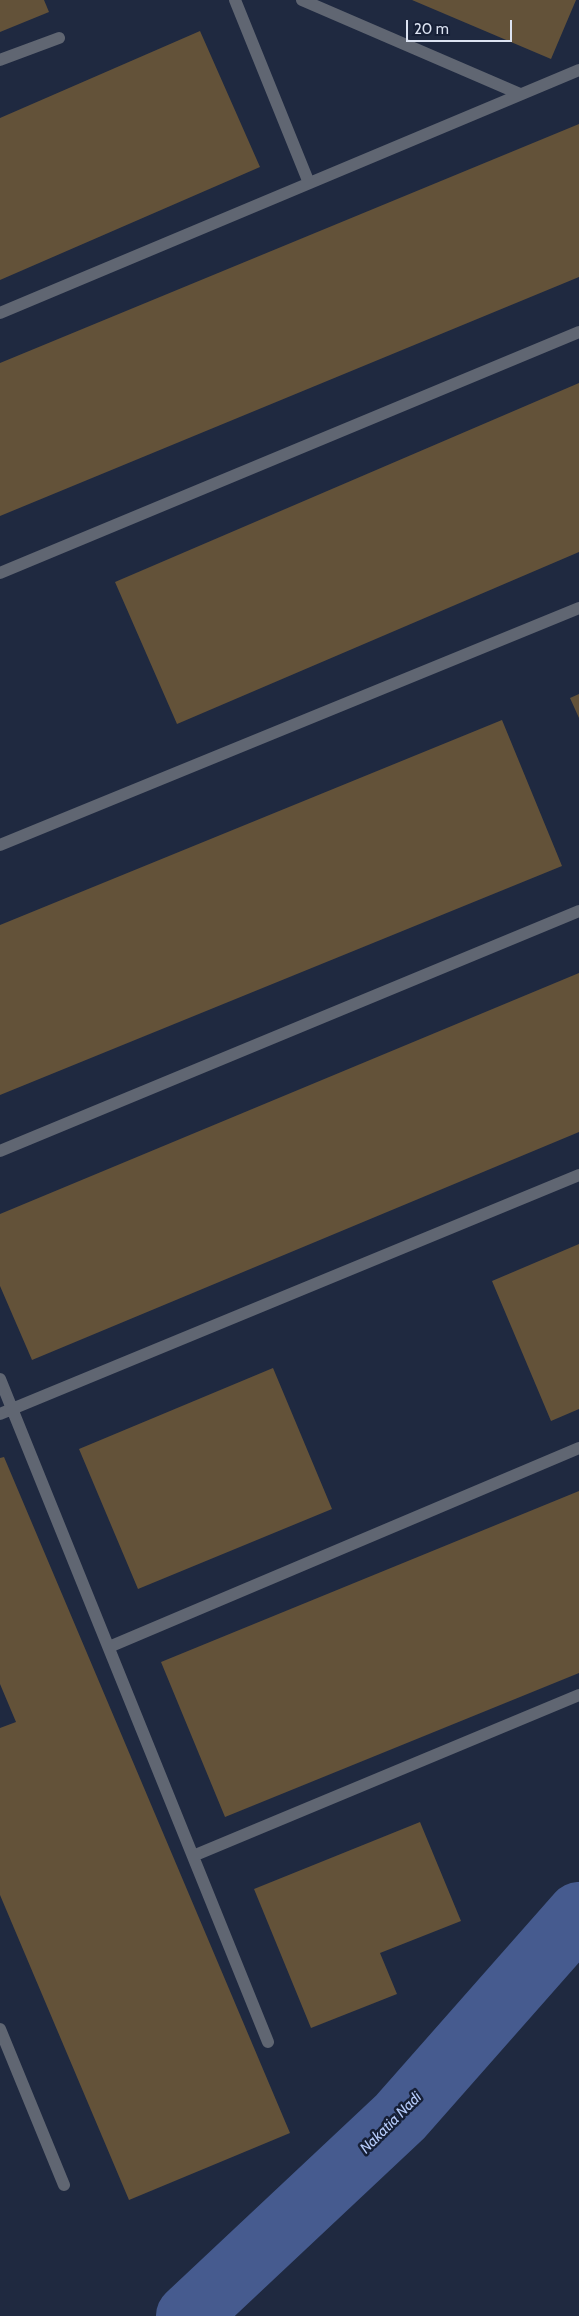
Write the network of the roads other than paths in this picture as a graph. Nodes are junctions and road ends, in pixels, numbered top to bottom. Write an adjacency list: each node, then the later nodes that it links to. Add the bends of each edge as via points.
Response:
1 (235, 0): 7 (street)
2 (302, 0): 6 (street)
3 (59, 38): 4 (street)
4 (0, 60)
5 (579, 70): 6 (street)
6 (520, 94): 7 (street)
7 (309, 183): 8 (street)
8 (0, 313)
9 (579, 332): 10 (street)
10 (0, 573)
11 (579, 608): 12 (street)
12 (0, 845)
13 (579, 911): 14 (street)
14 (0, 1151)
15 (579, 1175): 17 (street)
16 (0, 1379): 17 (street)
17 (13, 1409): 18 (street); 20 (street)
18 (0, 1414)
19 (579, 1448): 20 (street)
20 (109, 1647): 22 (street)
21 (579, 1695): 22 (street)
22 (194, 1856): 24 (street)
23 (0, 2030): 25 (street)
24 (268, 2042)
25 (64, 2185)

